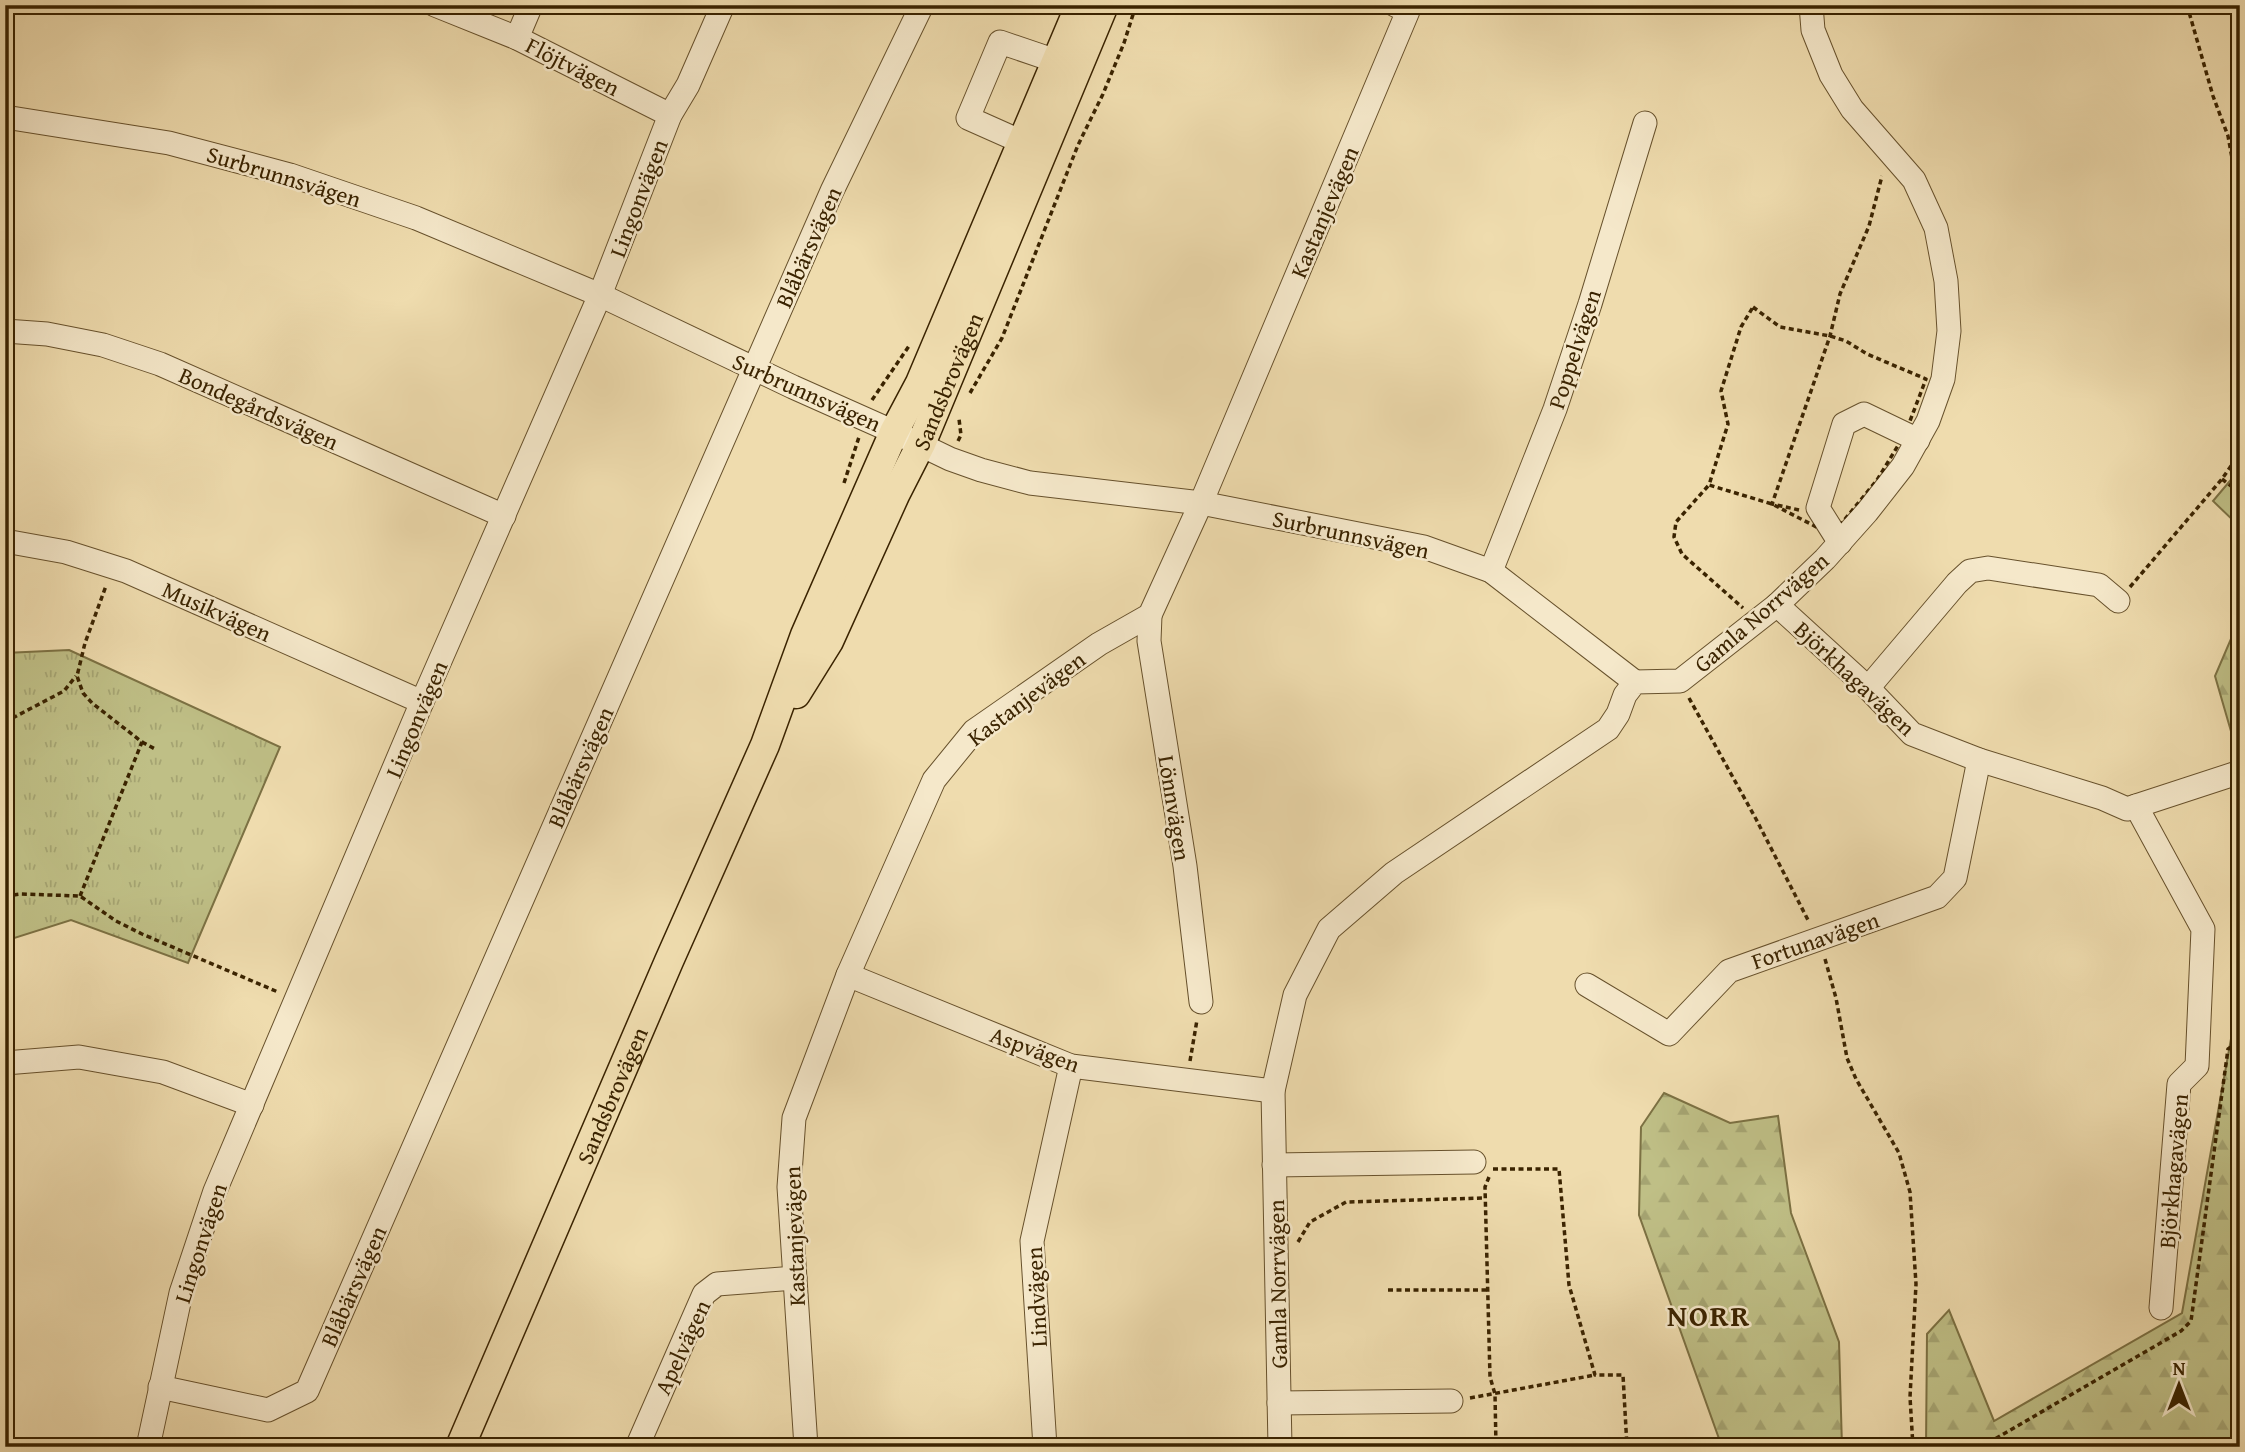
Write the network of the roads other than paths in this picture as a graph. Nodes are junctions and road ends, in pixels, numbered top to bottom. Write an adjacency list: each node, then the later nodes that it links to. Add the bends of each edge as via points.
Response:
1 (435, 5): 9 (street, Flöjtvägen)
2 (531, 5): 9 (street)
3 (723, 5): 11 (street, Lingonvägen)
4 (922, 5): 17 (street, Blåbärsvägen, via 832,191)
5 (1080, 5): 10 (main road, Sandsbrovägen)
6 (1104, 5): 20 (main road, Sandsbrovägen)
7 (1395, 5): 21 (street, Kastanjevägen, via 1408,11)
8 (1811, 5): 19 (street, Gamla Norrvägen, via 1813,30 1831,75 1852,109 1914,180 1936,229 1949,331 1943,379)
9 (517, 38): 11 (street, Flöjtvägen)
10 (1056, 61): 14 (main road, Sandsbrovägen); 14 (street, via 1000,41 968,118)
11 (670, 115): 15 (street, Lingonvägen)
12 (5, 117): 15 (street, Surbrunnsvägen, via 169,143 290,175 416,218)
13 (1645, 123): 25 (street, Poppelvägen, via 1559,396)
14 (1022, 142): 18 (main road, Sandsbrovägen, via 920,383)
15 (600, 295): 17 (street, Surbrunnsvägen); 22 (street, Lingonvägen)
16 (5, 331): 22 (street, Bondegårdsvägen, via 103,345 160,364)
17 (754, 369): 18 (street, Surbrunnsvägen); 47 (street, Blåbärsvägen, via 307,1391 268,1410)
18 (894, 432): 20 (street, Surbrunnsvägen); 32 (main road, Sandsbrovägen, via 804,635)
19 (1917, 440): 23 (street, Gamla Norrvägen, via 1903,467); 23 (street, via 1864,414 1844,424 1818,508)
20 (921, 444): 21 (street, Surbrunnsvägen, via 950,459 1030,483); 32 (main road, Sandsbrovägen, via 829,641)
21 (1200, 503): 25 (street, Surbrunnsvägen, via 1424,547); 28 (street, Kastanjevägen)
22 (505, 516): 31 (street, Lingonvägen)
23 (1832, 540): 27 (street, Gamla Norrvägen)
24 (5, 541): 31 (street, Musikvägen, via 66,552 113,567)
25 (1491, 571): 29 (street, Surbrunnsvägen)
26 (2118, 601): 30 (street, via 2099,585 1989,568 1970,571)
27 (1777, 605): 29 (street, Gamla Norrvägen, via 1680,681); 30 (street, Björkhagavägen)
28 (1150, 615): 36 (street, Kastanjevägen, via 974,731 934,780); 38 (street, Lönnvägen, via 1149,641 1185,866)
29 (1635, 682): 41 (street, Gamla Norrvägen, via 1608,729 1394,873 1329,929 1295,995)
30 (1868, 688): 33 (street, Björkhagavägen, via 1912,734)
31 (422, 702): 42 (street, Lingonvägen)
32 (765, 745): 51 (main road, Sandsbrovägen)
33 (1979, 761): 35 (street, Björkhagavägen, via 2127,809); 37 (street, Fortunavägen, via 1955,878 1937,897 1729,971 1669,1034)
34 (2240, 772): 35 (street)
35 (2136, 806): 46 (street, Björkhagavägen, via 2203,929 2197,1066 2179,1084)
36 (848, 975): 40 (street, Aspvägen); 45 (street, Kastanjevägen, via 794,1118 789,1187)
37 (1587, 985)
38 (1200, 1002)
39 (5, 1063): 42 (street, via 79,1058 163,1072)
40 (1071, 1066): 41 (street, Aspvägen); 54 (street, Lindvägen, via 1032,1241)
41 (1273, 1091): 43 (street, Gamla Norrvägen)
42 (252, 1105): 47 (street, Lingonvägen, via 215,1191 181,1293)
43 (1274, 1165): 44 (street); 49 (street, Gamla Norrvägen)
44 (1483, 1165)
45 (795, 1278): 52 (street, Apelvägen, via 717,1284 704,1294); 53 (street, Kastanjevägen)
46 (2161, 1308)
47 (160, 1387): 50 (street, Lingonvägen)
48 (1451, 1402): 49 (street)
49 (1279, 1404): 55 (street, Gamla Norrvägen)
50 (148, 1447)
51 (460, 1447)
52 (637, 1447)
53 (806, 1447)
54 (1045, 1447)
55 (1280, 1447)

